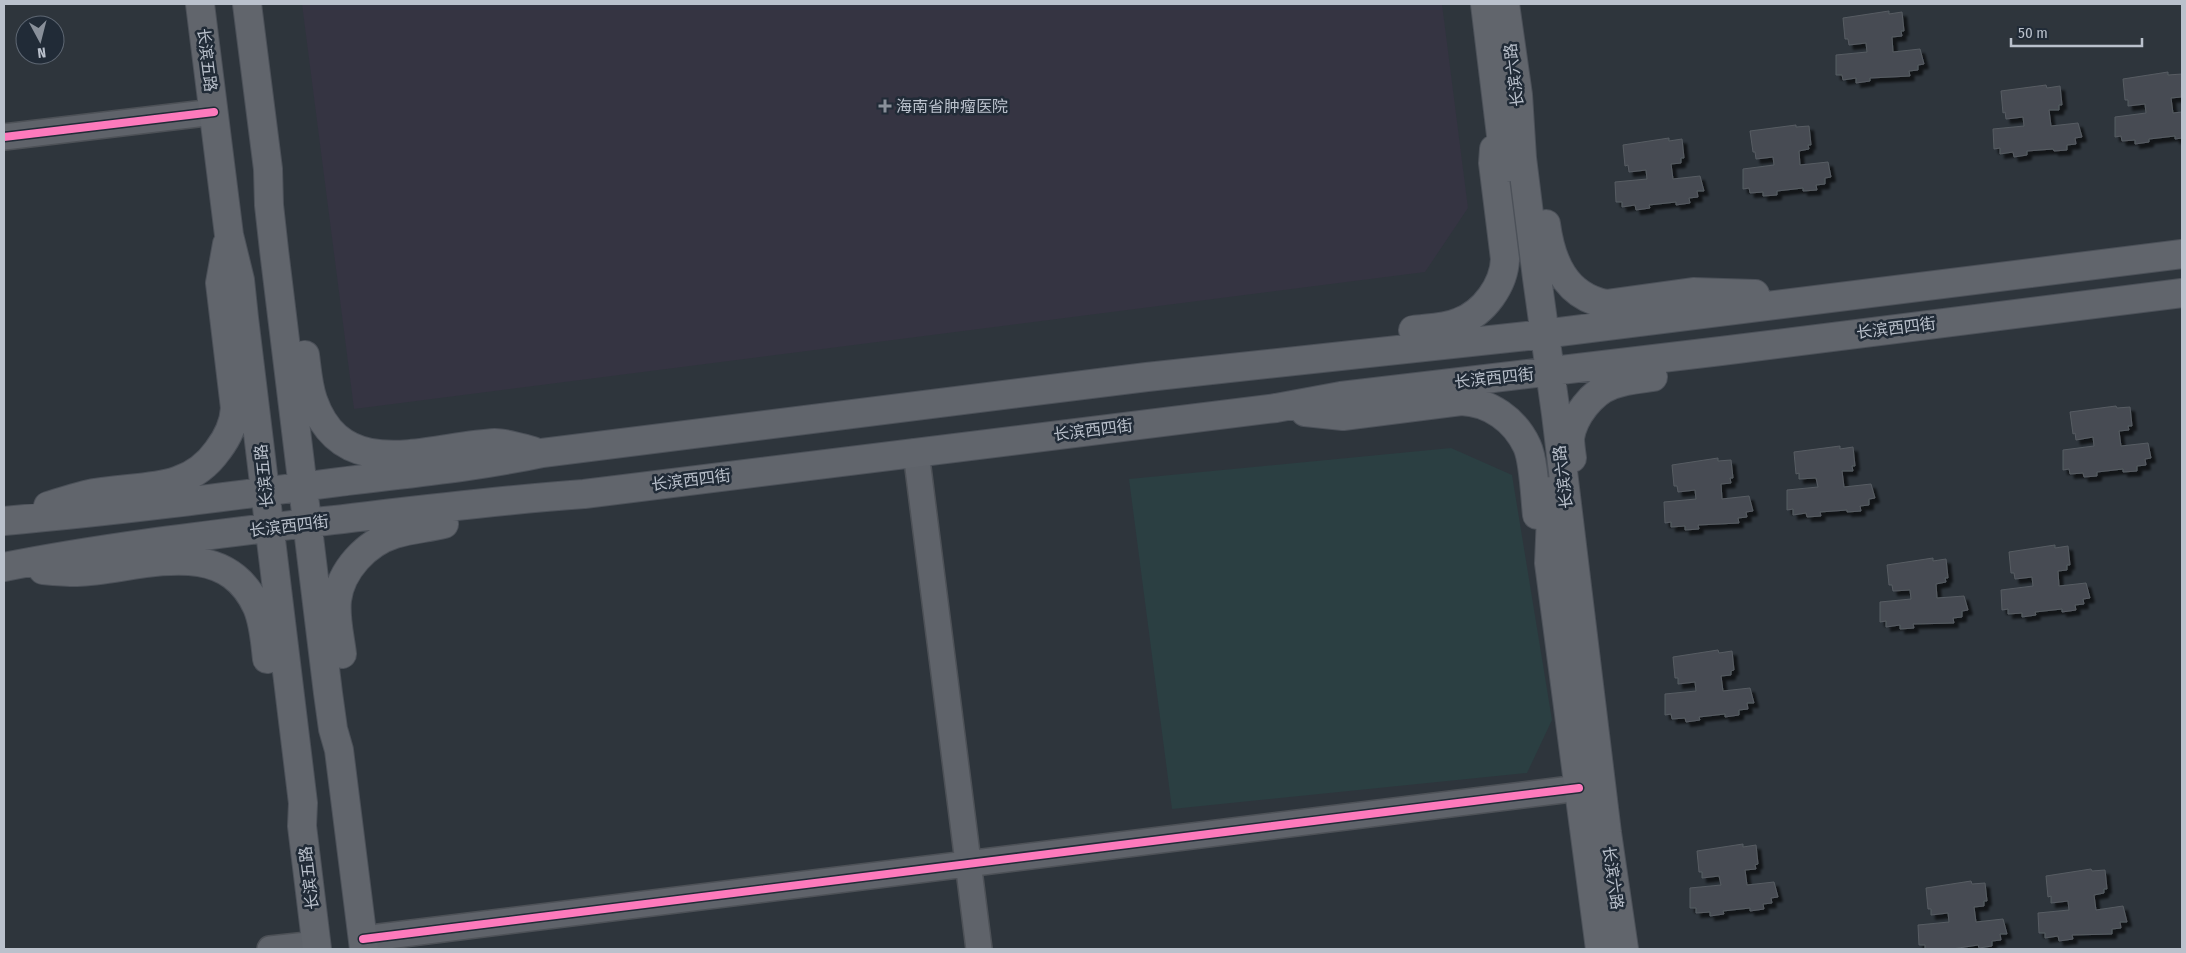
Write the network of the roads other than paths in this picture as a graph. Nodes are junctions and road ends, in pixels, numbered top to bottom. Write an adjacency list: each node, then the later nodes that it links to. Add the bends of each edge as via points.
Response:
1 (200, 4): 6 (main road, 长滨五路)
2 (247, 4): 8 (main road)
3 (1485, 4): 5 (main road, 长滨六路)
4 (1505, 4): 5 (main road, 长滨六路)
5 (1507, 96): 15 (main road, via 1537,156 1553,258 1560,273 1580,294 1606,304 1693,292); 17 (main road, 长滨六路, via 1522,158); 19 (main road, via 1493,163 1504,271 1488,300 1470,317 1448,326 1330,341)
6 (214, 112): 7 (street); 9 (main road, 长滨五路)
7 (4, 137)
8 (268, 169): 23 (main road, via 286,202 310,387 316,409 327,427 350,446 375,455 394,456 497,443); 24 (main road, via 269,205)
9 (229, 235): 25 (main road, 长滨五路, via 240,280); 27 (main road, via 220,283 234,418 229,434 210,462 181,481 86,494)
10 (2182, 238): 12 (main road)
11 (2182, 254): 12 (main road)
12 (2145, 259): 15 (main road)
13 (2182, 293): 14 (main road, 长滨西四街)
14 (2150, 297): 16 (main road); 18 (main road, 长滨西四街)
15 (1837, 298): 17 (main road)
16 (2182, 306)
17 (1536, 335): 19 (main road); 20 (main road, 长滨六路)
18 (1722, 351): 20 (main road, 长滨西四街); 30 (main road, via 1655,377 1609,386 1583,410 1570,437 1580,515)
19 (1245, 366): 23 (main road)
20 (1541, 372): 21 (main road, 长滨西四街, via 1341,396); 30 (main road, 长滨六路, via 1551,516)
21 (1276, 408): 22 (main road, 长滨西四街); 30 (main road, via 1343,416 1461,401 1475,402 1495,410 1512,424 1528,448 1538,518)
22 (916, 452): 26 (main road, 长滨西四街); 35 (street)
23 (542, 453): 24 (main road, via 500,462)
24 (302, 487): 25 (main road); 28 (main road)
25 (265, 492): 27 (main road); 29 (main road, 长滨五路)
26 (584, 494): 28 (main road, 长滨西四街); 32 (main road, via 395,534 379,540 356,560 343,579 337,599 350,727)
27 (4, 521)
28 (307, 524): 29 (main road, 长滨西四街); 32 (main road, via 330,711)
29 (269, 528): 31 (main road, 长滨西四街, via 76,553); 34 (main road, 长滨五路, via 303,803)
30 (1561, 562): 33 (main road, 长滨六路); 41 (main road, 长滨六路)
31 (4, 567): 34 (main road, via 77,572 184,559 212,565 235,579 251,597 260,616 284,804)
32 (339, 750): 36 (main road)
33 (1580, 788): 35 (street); 40 (main road, 长滨六路)
34 (302, 826): 37 (main road, 长滨五路)
35 (968, 864): 36 (street); 39 (street)
36 (363, 944)
37 (317, 946): 38 (street)
38 (270, 949)
39 (978, 949)
40 (1600, 949)
41 (1624, 949)

